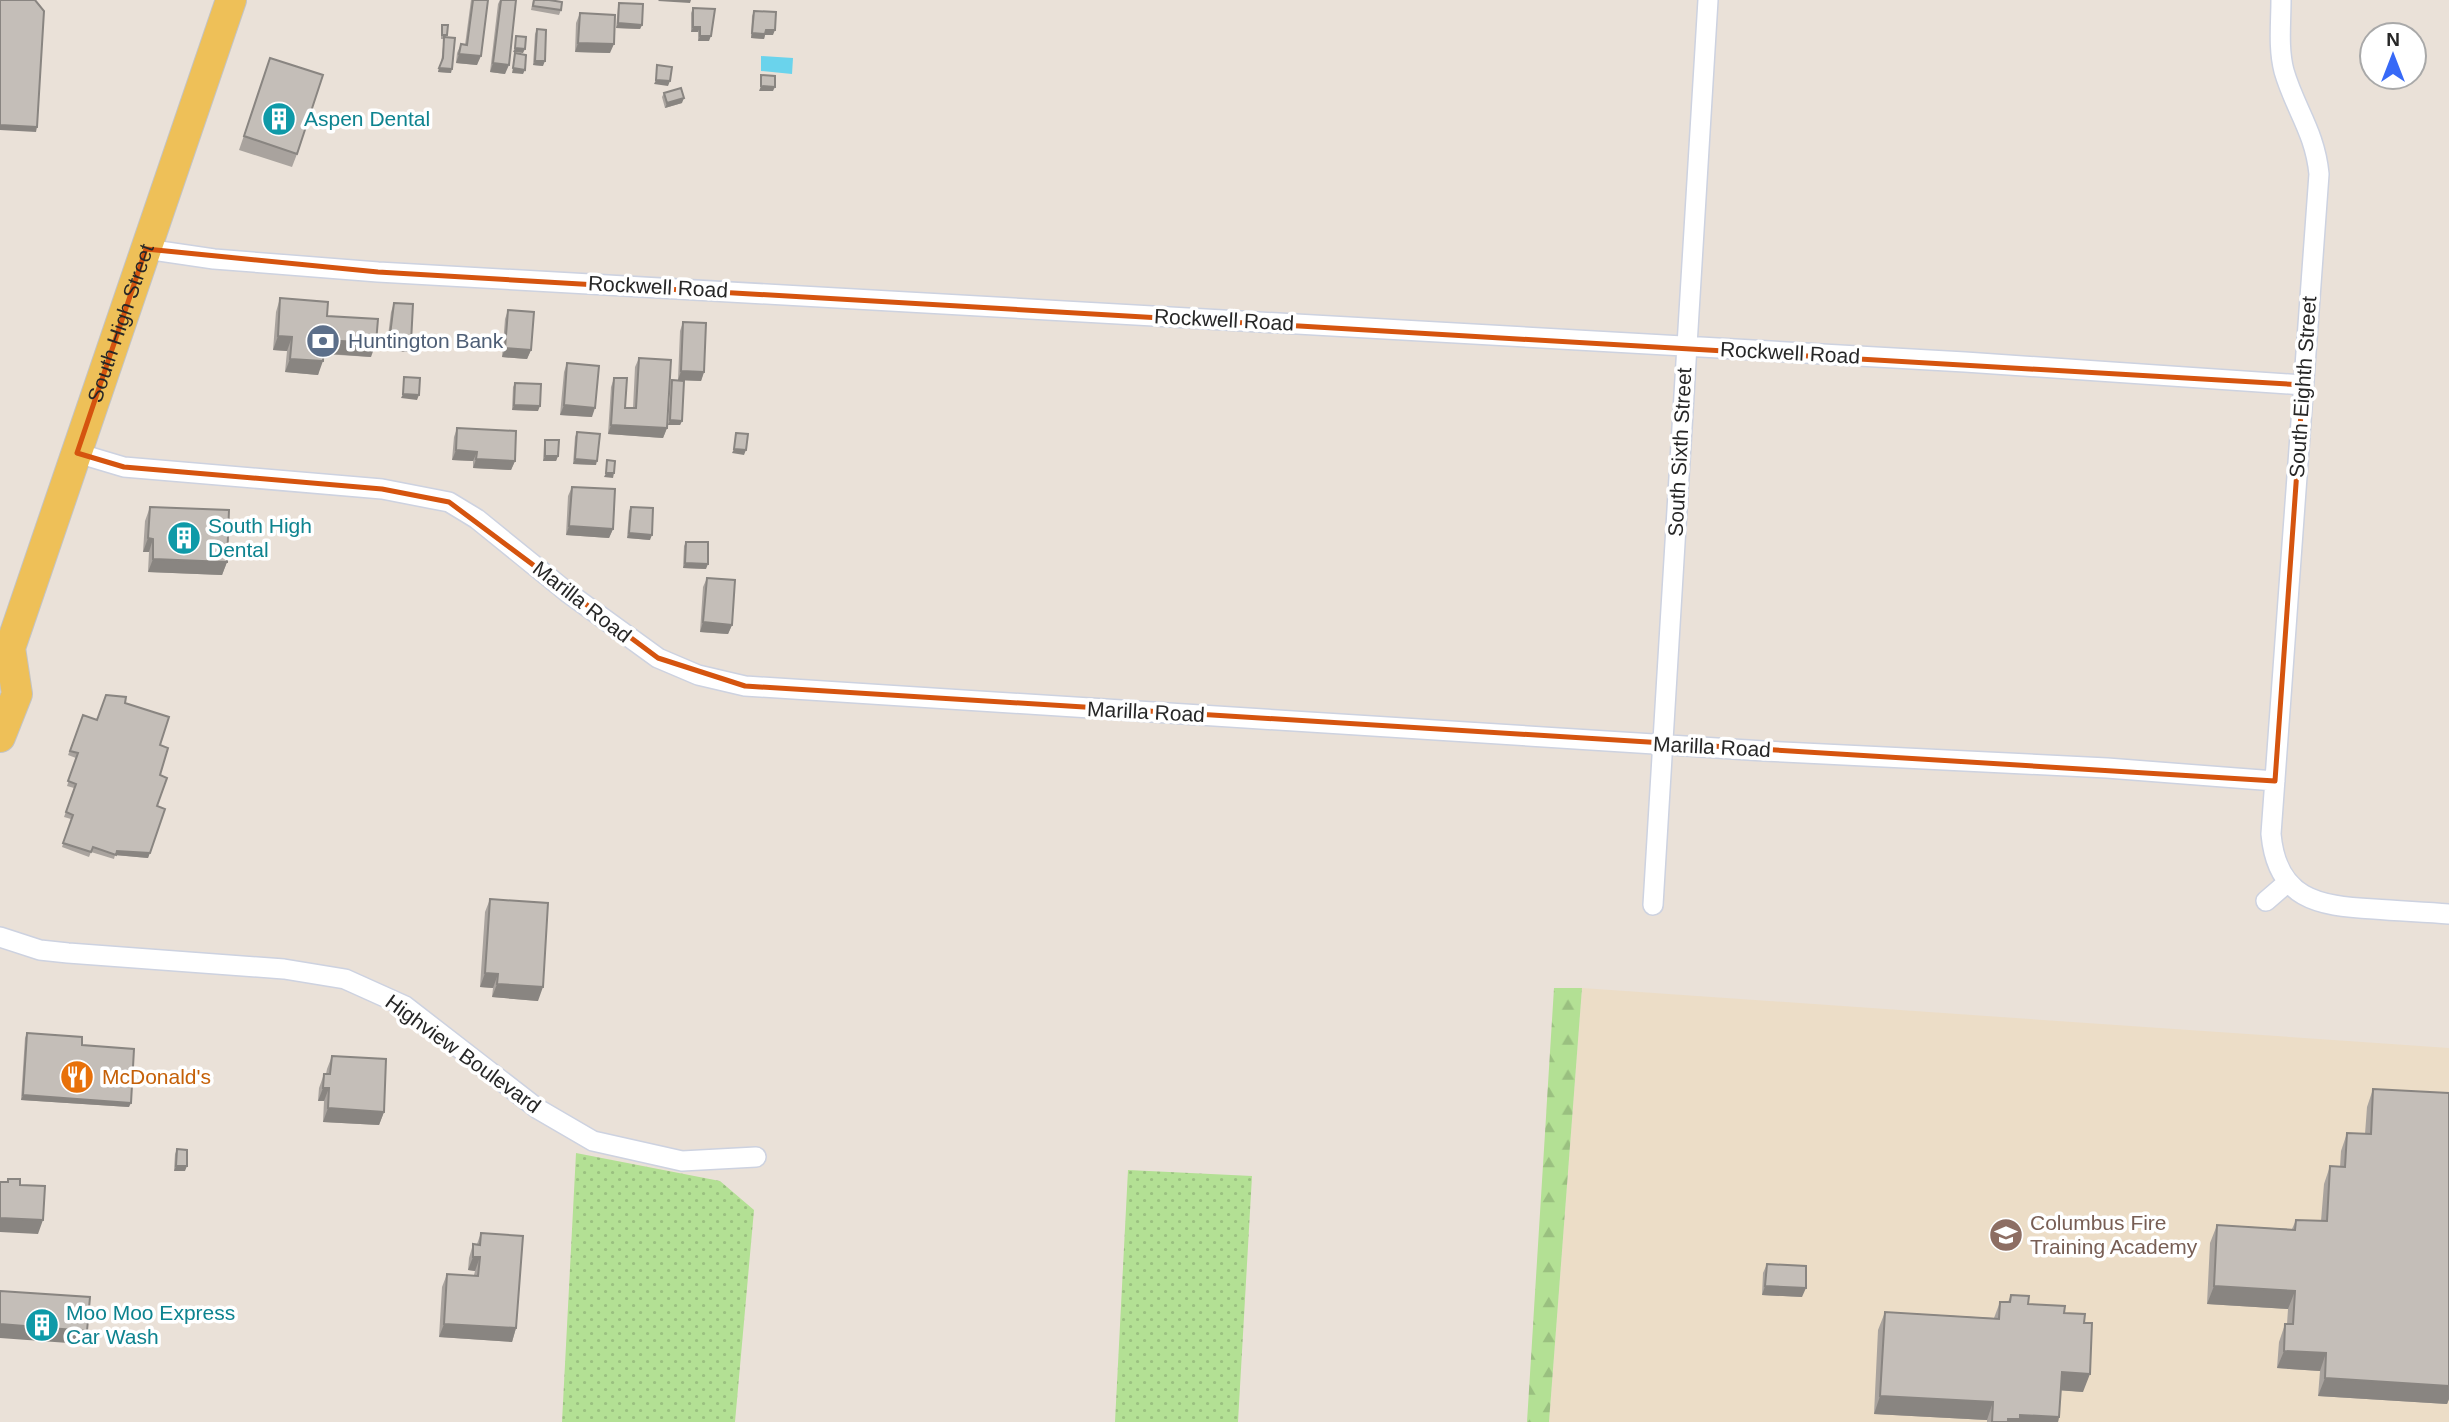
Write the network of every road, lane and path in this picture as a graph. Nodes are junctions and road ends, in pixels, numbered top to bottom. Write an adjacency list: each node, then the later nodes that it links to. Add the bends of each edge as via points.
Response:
1 (231, 0): 4 (main road, South High Street)
2 (1708, 0): 5 (street, South Sixth Street)
3 (2281, 0): 6 (street, South Eighth Street, via 2284,69 2312,135 2319,174)
4 (146, 249): 5 (street, Rockwell Road, via 378,272); 7 (main road, South High Street)
5 (1687, 347): 6 (street, Rockwell Road); 10 (street, South Sixth Street)
6 (2303, 385): 11 (street, South Eighth Street)
7 (77, 453): 8 (main road, South High Street); 10 (street, Marilla Road, via 124,467 382,489 449,502 658,658 698,675 745,686)
8 (5, 653): 9 (main road, South High Street, via 17,694)
9 (0, 737)
10 (1663, 745): 11 (street, Marilla Road, via 2036,763); 14 (street, South Sixth Street)
11 (2275, 781): 12 (street, South Eighth Street, via 2273,853)
12 (2288, 882): 13 (street); 15 (street, via 2320,904)
13 (2266, 901)
14 (1653, 905)
15 (2449, 914)
16 (0, 937): 17 (street, Highview Boulevard, via 49,951 284,969 345,979 405,1006 538,1109 593,1141 682,1161)
17 (755, 1157)

